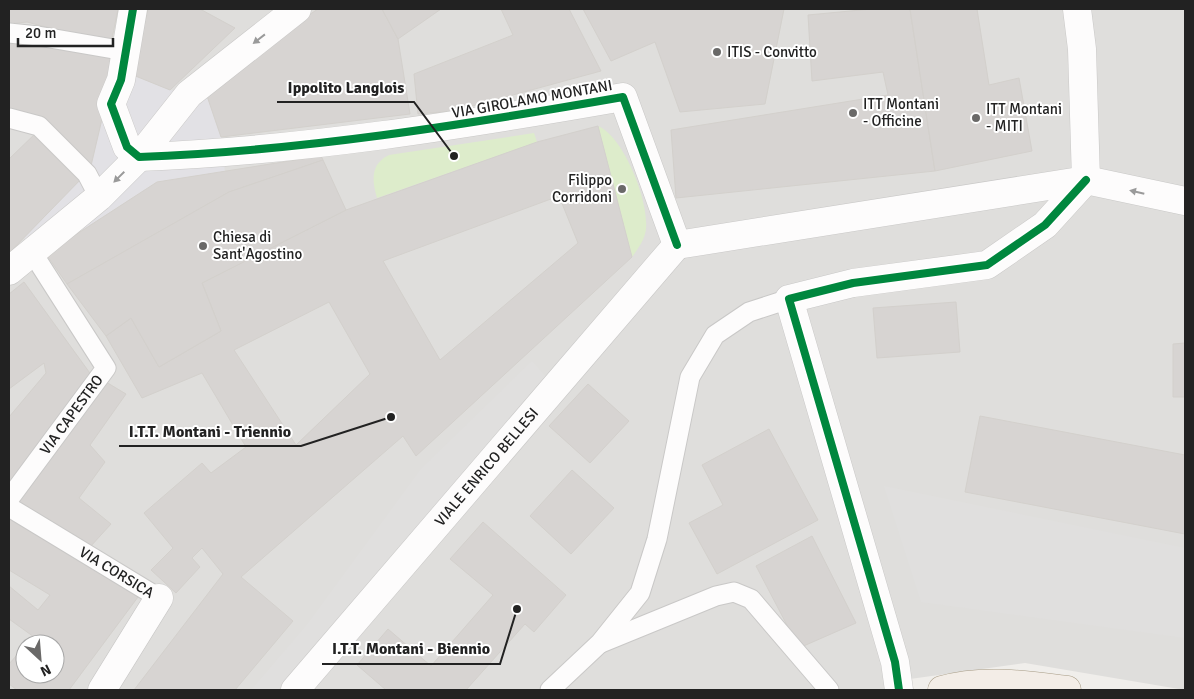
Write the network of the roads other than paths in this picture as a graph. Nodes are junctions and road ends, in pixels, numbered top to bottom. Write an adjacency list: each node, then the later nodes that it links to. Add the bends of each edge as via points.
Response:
1 (132, 9): 5 (street)
2 (297, 9): 7 (street, one-way to 7, via 189,94)
3 (1077, 9): 8 (street, via 1082,49)
4 (9, 33): 5 (lane)
5 (125, 51): 7 (street, via 121,80 110,104 126,147)
6 (9, 118): 9 (lane, via 39,126 87,174)
7 (139, 157): 9 (street, one-way to 9); 11 (street, VIA GIROLAMO MONTANI, via 223,154 454,127 623,97)
8 (1086, 180): 10 (street, one-way to 8); 11 (street); 14 (street, via 1045,225 987,265 853,283)
9 (99, 197): 12 (street)
10 (1185, 201)
11 (677, 245): 20 (street, VIALE ENRICO BELLESI)
12 (32, 252): 13 (street); 15 (lane, VIA CAPESTRO, via 106,368)
13 (9, 271)
14 (789, 299): 18 (lane, via 749,312 715,335 690,377 657,539 640,593); 23 (street, via 895,662)
15 (9, 499)
16 (9, 507): 17 (lane, VIA CORSICA)
17 (159, 598): 19 (street, VIA CORSICA)
18 (600, 643): 21 (lane); 22 (lane, via 716,596 734,592 750,599)
19 (102, 690)
20 (295, 690)
21 (550, 690)
22 (829, 690)
23 (900, 690)
24 (942, 690): 25 (main road, via 958,685 1003,683)
25 (1067, 690)

